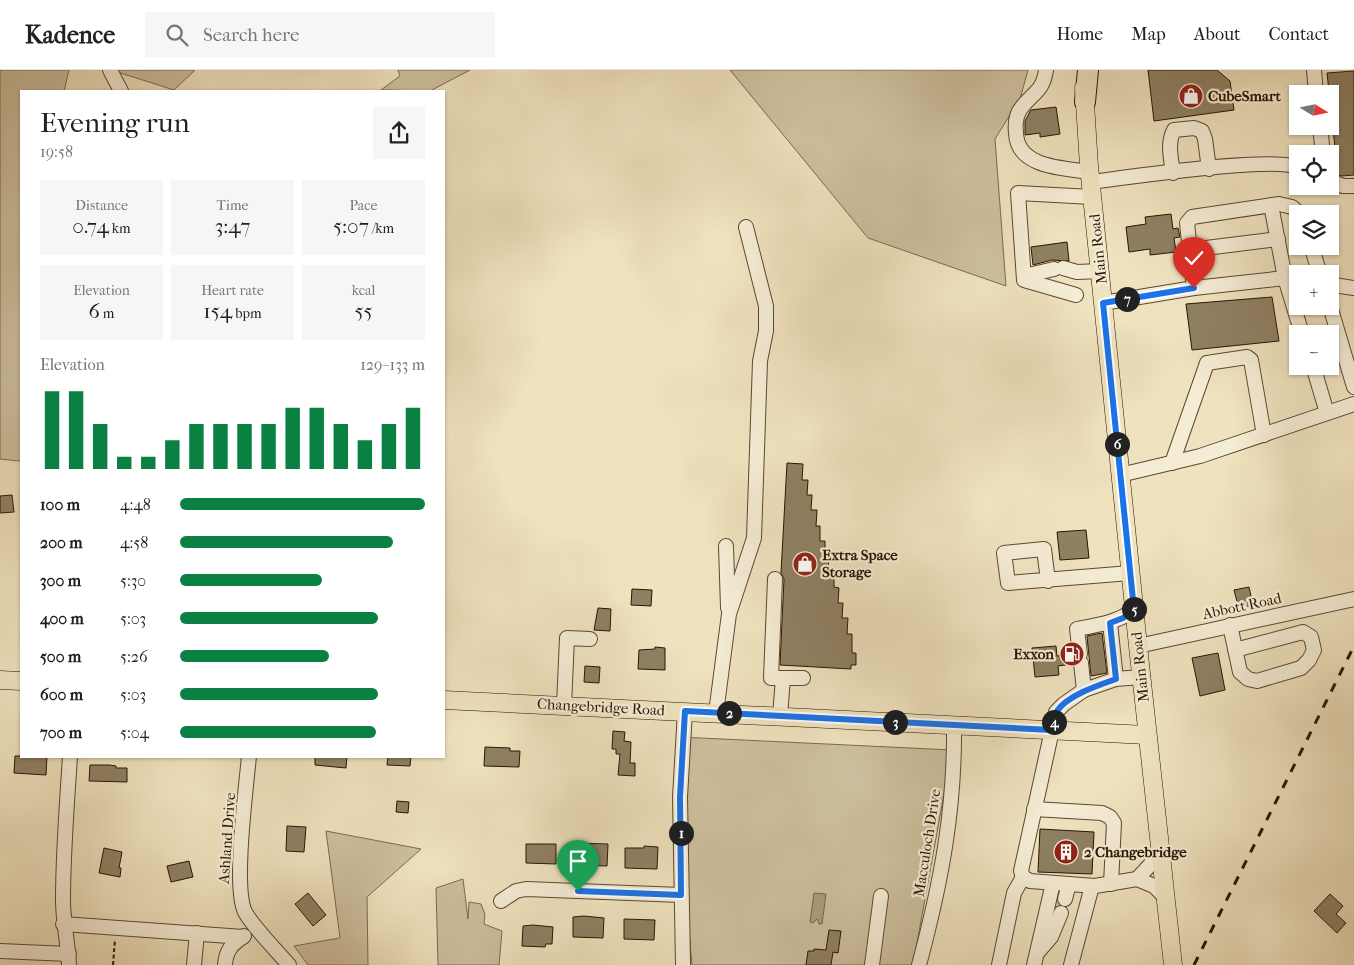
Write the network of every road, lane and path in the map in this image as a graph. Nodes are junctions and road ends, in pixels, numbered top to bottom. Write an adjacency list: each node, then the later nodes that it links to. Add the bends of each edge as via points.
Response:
1 (110, 70): 7 (street)
2 (1046, 70): 12 (street, via 1044,83 1020,108 1015,122 1020,150 1026,156)
3 (1082, 70): 8 (main road, Main Road)
4 (1088, 70): 8 (highway)
5 (1314, 70): 6 (street)
6 (1315, 85)
7 (120, 90)
8 (1085, 102): 12 (main road, Main Road)
9 (1289, 165): 10 (street, via 1261,163)
10 (1210, 169): 11 (street); 11 (street, via 1202,131 1187,128 1174,130 1171,135)
11 (1173, 173): 12 (street)
12 (1091, 184): 21 (main road, Main Road); 22 (street, via 1018,193)
13 (1339, 184): 14 (street)
14 (1354, 186)
15 (1271, 205): 16 (street); 18 (street); 19 (street, via 1192,217 1187,223)
16 (1289, 207)
17 (746, 227): 45 (street, via 764,292 766,331 760,361 754,538)
18 (1278, 239): 19 (street); 23 (street)
19 (1190, 250): 25 (street)
20 (1061, 271): 21 (street); 22 (street); 27 (street)
21 (1100, 271): 29 (main road, Main Road)
22 (1024, 276): 27 (street, via 1024,280)
23 (1285, 278): 25 (street); 31 (street)
24 (1339, 287): 26 (street)
25 (1194, 288): 29 (street)
26 (1354, 288)
27 (1057, 290): 28 (street)
28 (1076, 295)
29 (1103, 303): 38 (main road, Main Road)
30 (1333, 315): 33 (street)
31 (1299, 325)
32 (1316, 375): 35 (street)
33 (1354, 387)
34 (1354, 404): 35 (street)
35 (1327, 413): 36 (street)
36 (1264, 435): 37 (street); 37 (street, via 1251,360 1207,363)
37 (1172, 463): 38 (street)
38 (1120, 475): 40 (main road, Main Road)
39 (726, 546): 45 (street)
40 (1130, 573): 42 (street); 44 (main road, Main Road)
41 (775, 580): 52 (street, via 770,678)
42 (1048, 580)
43 (1354, 599): 47 (street, Abbott Road)
44 (1134, 610): 46 (street); 49 (main road, Main Road)
45 (729, 614): 61 (street)
46 (1110, 623): 54 (street); 57 (street, via 1077,629)
47 (1230, 626): 49 (street, Abbott Road); 50 (street)
48 (590, 638): 59 (street, via 567,638)
49 (1138, 646): 51 (main road, Main Road)
50 (1235, 650): 50 (street, via 1240,672 1256,681 1301,668 1314,650 1311,637 1303,632)
51 (1141, 677): 54 (street); 65 (main road, Main Road)
52 (783, 678): 53 (street); 62 (street)
53 (804, 678)
54 (1116, 679): 57 (street)
55 (0, 680): 56 (main road)
56 (20, 681)
57 (1084, 690): 64 (street, via 1056,712)
58 (445, 700): 59 (main road, Changebridge Road)
59 (564, 705): 60 (main road, Changebridge Road)
60 (685, 711): 61 (main road, Changebridge Road); 75 (street, via 680,797)
61 (716, 713): 62 (main road, Changebridge Road)
62 (780, 716): 63 (main road, Changebridge Road)
63 (954, 725): 64 (main road, Changebridge Road); 94 (street, Macculoch Drive, via 955,767 947,842)
64 (1052, 730): 65 (main road, Changebridge Road); 68 (street)
65 (1147, 735): 69 (main road, Main Road)
66 (70, 758): 79 (street)
67 (249, 758): 81 (street, Ashland Drive, via 240,892 246,914)
68 (1034, 809): 70 (street, via 1022,863); 73 (street, via 1102,813 1110,817 1114,823)
69 (1160, 849): 71 (street); 77 (main road, Main Road)
70 (1023, 877): 72 (street, via 1030,881); 95 (street, via 1014,893)
71 (1137, 879): 73 (street); 77 (street, via 1154,886)
72 (1061, 883): 74 (street); 87 (street); 87 (street, via 1060,905 1052,938)
73 (1111, 884): 74 (street)
74 (1092, 886): 96 (street)
75 (681, 895): 78 (street, via 526,889 516,891); 92 (street)
76 (881, 896): 93 (street)
77 (1165, 897): 97 (main road, Main Road)
78 (501, 901)
79 (64, 924): 80 (street); 86 (street)
80 (116, 927): 82 (street); 88 (path)
81 (257, 927): 83 (street); 91 (street, Ashland Drive)
82 (197, 933): 83 (street); 89 (street)
83 (242, 937): 90 (street, via 232,944)
84 (0, 951): 85 (street)
85 (36, 959): 86 (street)
86 (69, 960)
87 (1035, 960)
88 (113, 965)
89 (194, 965)
90 (225, 965)
91 (289, 965)
92 (683, 965)
93 (872, 965)
94 (919, 965)
95 (999, 965)
96 (1071, 965)
97 (1173, 965)

